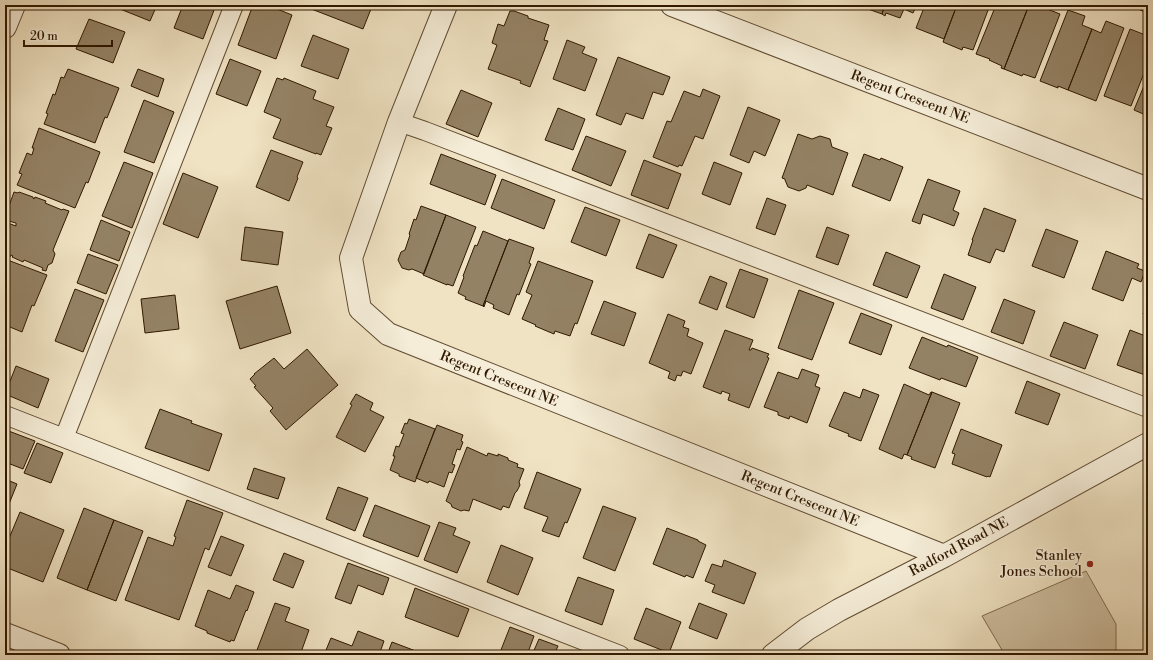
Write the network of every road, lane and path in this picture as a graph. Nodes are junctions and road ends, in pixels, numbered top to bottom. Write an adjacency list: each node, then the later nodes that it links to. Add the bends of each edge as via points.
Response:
1 (14, 5): 5 (street)
2 (234, 5): 10 (lane)
3 (446, 5): 6 (street, Regent Crescent NE)
4 (672, 5): 7 (street, Regent Crescent NE)
5 (5, 27)
6 (399, 122): 8 (lane); 12 (street, Regent Crescent NE, via 351,258 360,309 388,334)
7 (1148, 189)
8 (1148, 408)
9 (5, 415): 10 (lane)
10 (64, 438): 15 (lane)
11 (1148, 444): 12 (street, Radford Road NE)
12 (944, 556): 16 (street, Radford Road NE, via 839,610 807,629)
13 (6, 639): 14 (street)
14 (59, 655)
15 (620, 655)
16 (773, 655)

